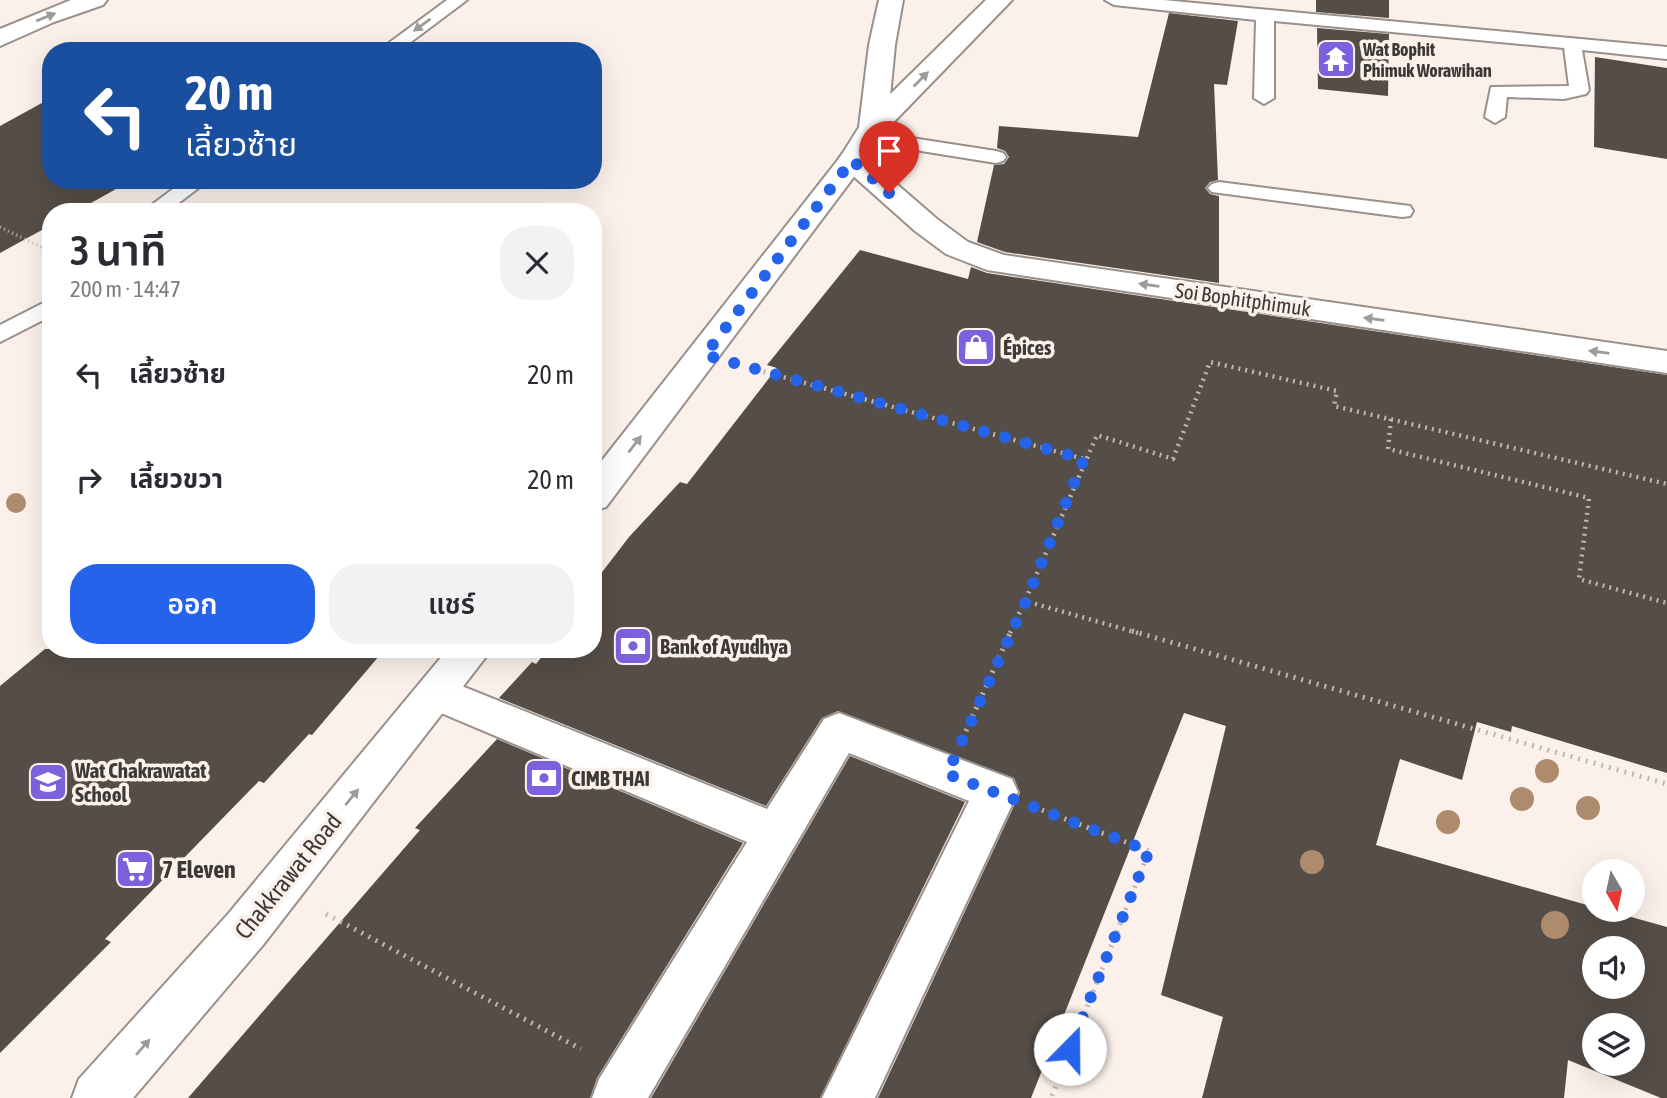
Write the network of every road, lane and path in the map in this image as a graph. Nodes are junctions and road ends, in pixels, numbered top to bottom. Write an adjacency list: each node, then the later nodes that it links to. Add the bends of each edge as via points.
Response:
1 (95, 0): 7 (street, one-way to 1)
2 (458, 0): 8 (lane, one-way to 8)
3 (891, 0): 13 (street)
4 (1000, 0): 13 (street, one-way to 4)
5 (1114, 0): 6 (lane)
6 (1265, 16): 9 (lane); 11 (lane)
7 (0, 38)
8 (400, 42)
9 (1572, 42): 10 (lane); 12 (lane, via 1579,90 1498,91)
10 (1667, 54)
11 (1264, 98)
12 (1495, 117)
13 (863, 142): 14 (lane); 23 (street); 24 (street, Soi Bophitphimuk, one-way to 13, via 998,263 957,248 926,225)
14 (996, 156)
15 (1219, 188): 18 (lane)
16 (186, 189): 17 (lane)
17 (166, 203)
18 (1402, 211)
19 (0, 227): 20 (path)
20 (42, 248)
21 (42, 311): 22 (lane)
22 (0, 335)
23 (705, 355): 26 (path); 27 (street, one-way to 23)
24 (1667, 362)
25 (1391, 419): 26 (path, via 1334,405 1338,391 1209,362 1173,459 1097,435); 28 (path); 30 (path, via 1388,449 1589,498 1579,579)
26 (1084, 459): 29 (path)
27 (602, 479)
28 (1667, 484)
29 (1026, 601): 33 (path); 34 (path)
30 (1667, 603)
31 (465, 658): 32 (street, Chakkrawat Road)
32 (437, 693): 36 (street); 37 (street, Chakkrawat Road, one-way to 32)
33 (947, 774): 35 (street); 36 (street, via 839,731)
34 (1667, 784)
35 (996, 792): 40 (street); 41 (path, via 1149,851)
36 (777, 834): 38 (street)
37 (278, 889): 38 (path); 39 (street, Chakkrawat Road, one-way to 37)
38 (625, 1087)
39 (98, 1098)
40 (848, 1098)
41 (1051, 1098)

